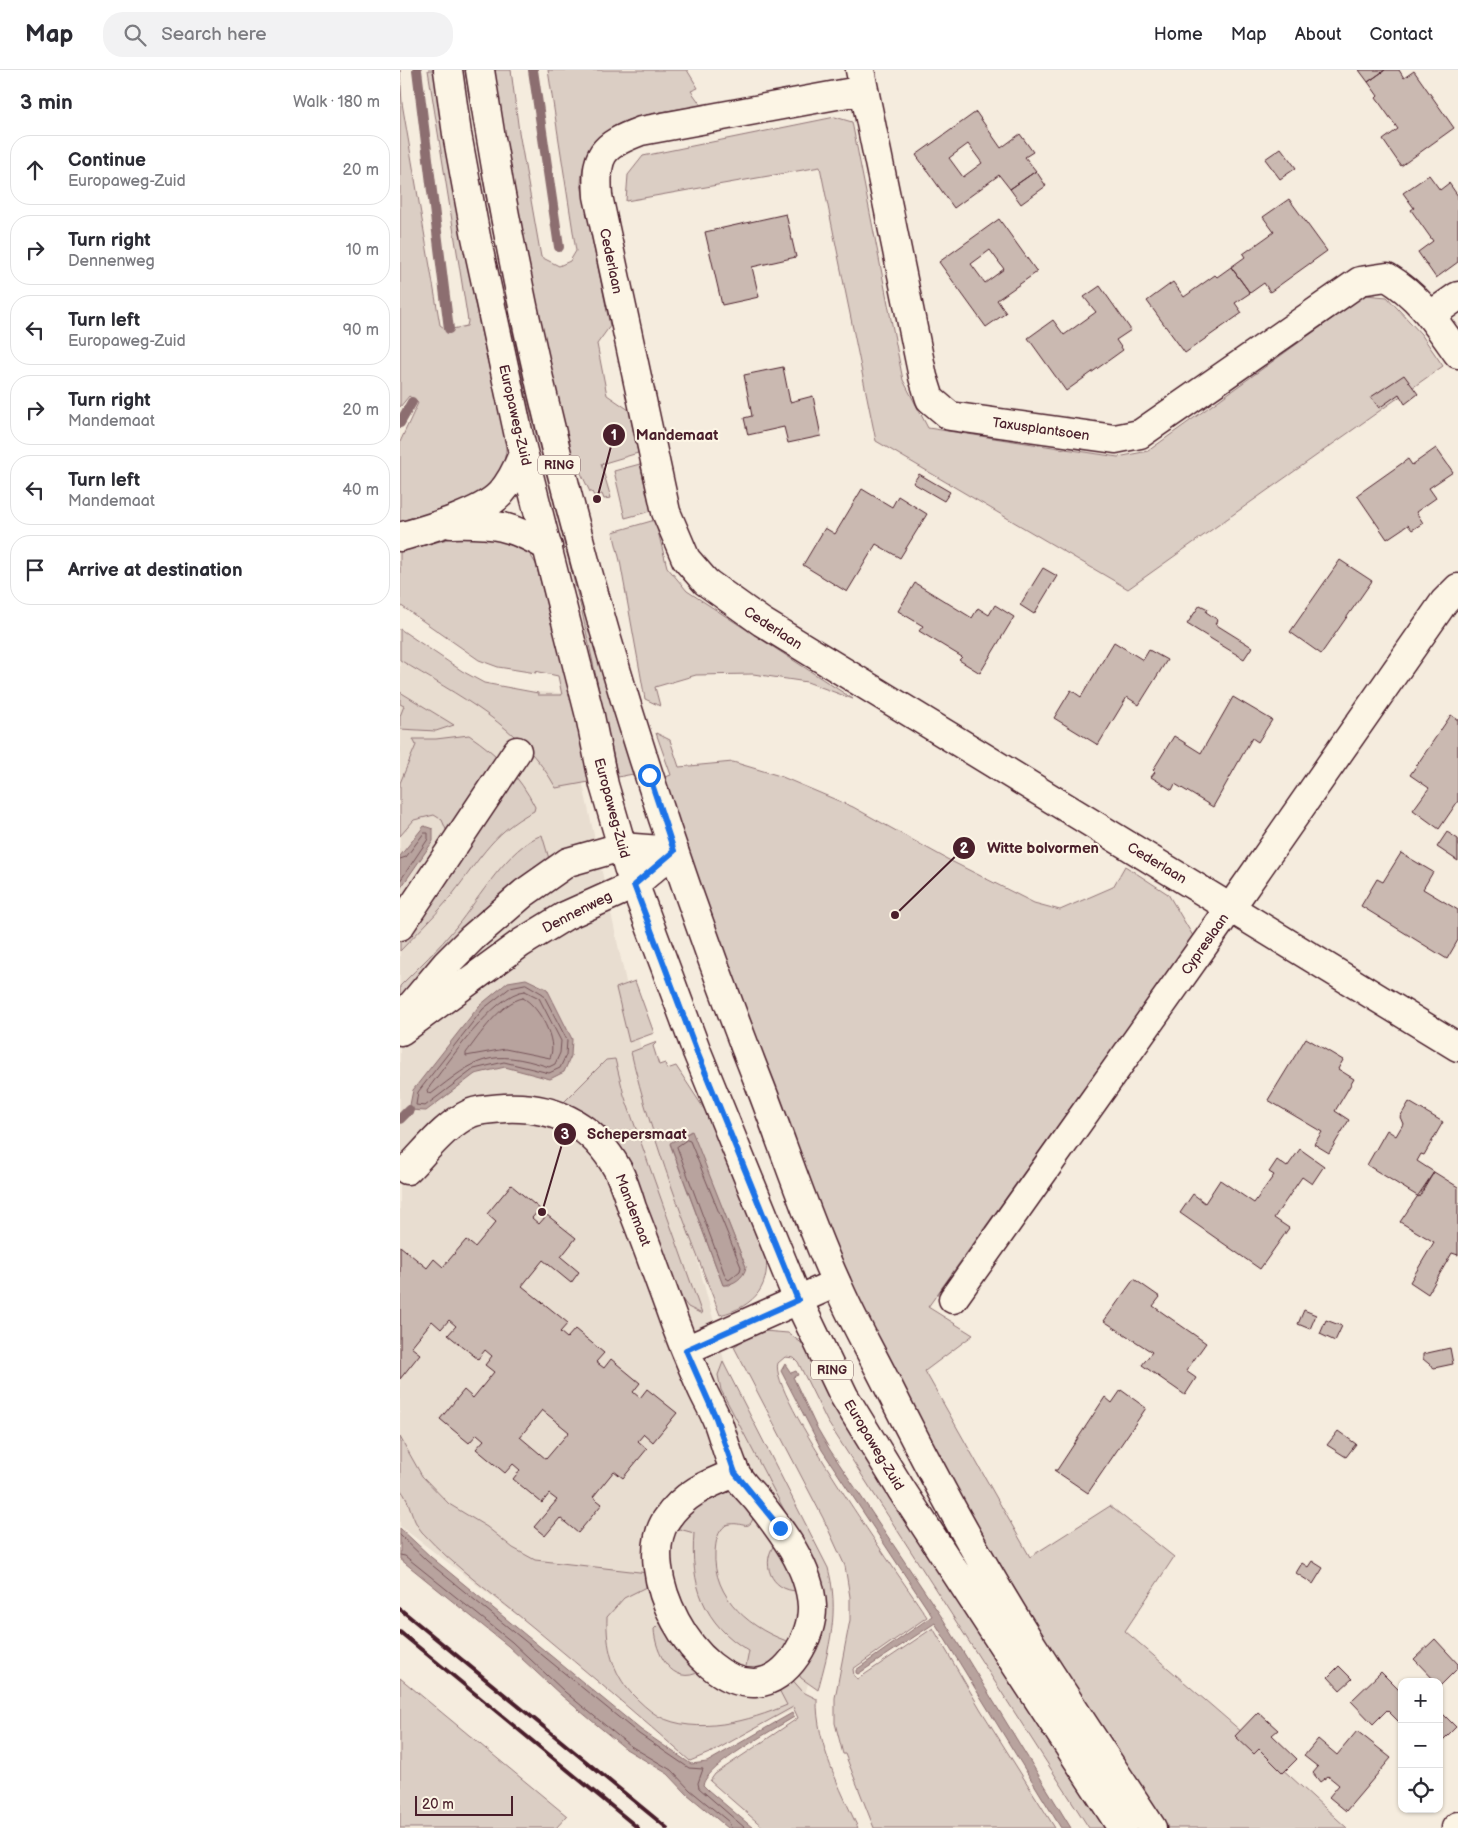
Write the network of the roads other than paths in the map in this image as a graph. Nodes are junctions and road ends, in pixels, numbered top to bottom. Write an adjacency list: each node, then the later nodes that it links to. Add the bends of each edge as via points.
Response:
1 (448, 70): 7 (street, Europaweg-Zuid / RING, via 475,228)
2 (480, 70): 14 (street, RING, via 504,214 546,414 609,646)
3 (862, 80): 5 (street, Taxusplantsoen, via 923,377 930,399 950,416 1115,439 1140,434 1360,281 1387,277 1408,290); 16 (street, Cederlaan, via 641,131 620,138 600,154 596,173 598,196 654,464 672,529 686,559 706,582 762,622)
4 (1458, 296): 5 (street)
5 (1431, 315): 6 (street, Taxusplantsoen)
6 (1458, 354)
7 (523, 454): 8 (street, via 511,481 498,496); 10 (street, Europaweg-Zuid / RING)
8 (442, 524): 9 (street); 10 (street, via 501,525 520,531)
9 (400, 536)
10 (548, 548): 13 (street, Europaweg-Zuid / RING)
11 (1458, 588): 16 (street, Cypreslaan, via 1444,602)
12 (517, 750): 17 (street)
13 (621, 847): 14 (street); 15 (street, Europaweg-Zuid / RING); 18 (street, via 568,862 524,893 452,958)
14 (674, 851): 15 (street, Dennenweg); 22 (street, RING, via 741,1039)
15 (634, 885): 19 (street, Dennenweg, via 550,925); 23 (street, Europaweg-Zuid / RING, via 697,1052)
16 (1231, 907): 20 (street, Cederlaan); 24 (street, Cypreslaan)
17 (400, 926)
18 (400, 1019)
19 (400, 1032)
20 (1458, 1048)
21 (407, 1170): 25 (street, Mandemaat, via 439,1136 472,1113 532,1107 575,1123 599,1143 619,1171)
22 (836, 1283): 23 (street); 28 (street, RING, via 928,1466 1024,1633)
23 (798, 1300): 25 (street); 27 (street, Europaweg-Zuid / RING, via 844,1396)
24 (953, 1300)
25 (686, 1350): 26 (street, Mandemaat, via 716,1418)
26 (735, 1473): 26 (street, Mandemaat, via 697,1488 664,1522 656,1547 658,1576 670,1609 709,1666 725,1677 754,1683 772,1679 786,1667 801,1646 809,1627 812,1606 798,1558 780,1528)
27 (1122, 1828)
28 (1152, 1828)

